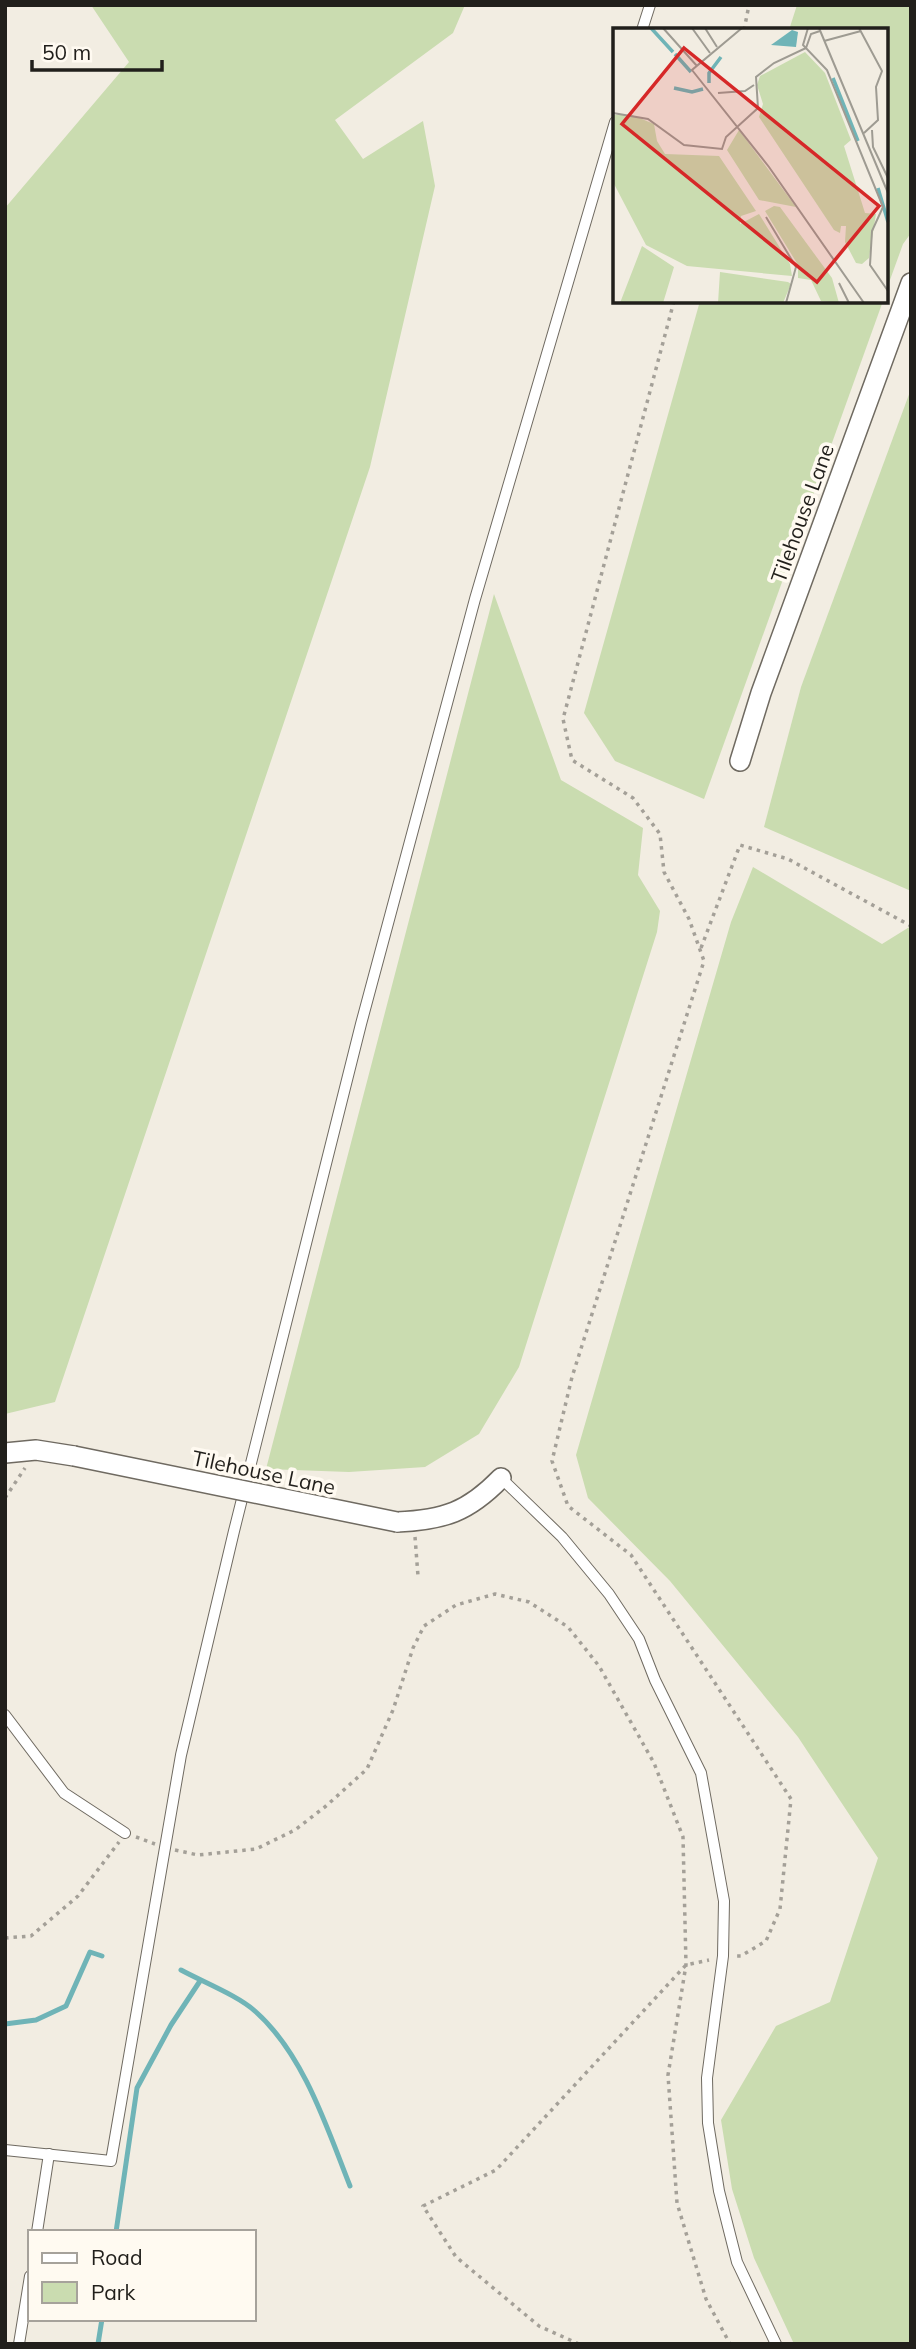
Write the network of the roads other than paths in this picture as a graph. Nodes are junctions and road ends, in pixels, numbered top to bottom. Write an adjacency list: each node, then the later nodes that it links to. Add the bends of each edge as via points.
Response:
1 (650, 5): 2 (lane)
2 (643, 28)
3 (613, 129): 11 (lane, via 478,586 360,1024 228,1557 181,1755 111,2161)
4 (911, 282): 5 (street, Tilehouse Lane)
5 (740, 761)
6 (5, 1453): 7 (street, Tilehouse Lane, bridge, via 36,1450 74,1456 406,1522 451,1516 481,1499)
7 (501, 1478): 15 (lane, via 562,1537 609,1594 639,1639 701,1773 724,1901 723,1956 706,2078 708,2123 737,2262)
8 (5, 1716): 9 (lane, via 64,1793)
9 (125, 1833)
10 (5, 2150): 11 (lane)
11 (49, 2154): 12 (lane)
12 (37, 2230)
13 (28, 2288): 14 (lane)
14 (19, 2344)
15 (776, 2344)

